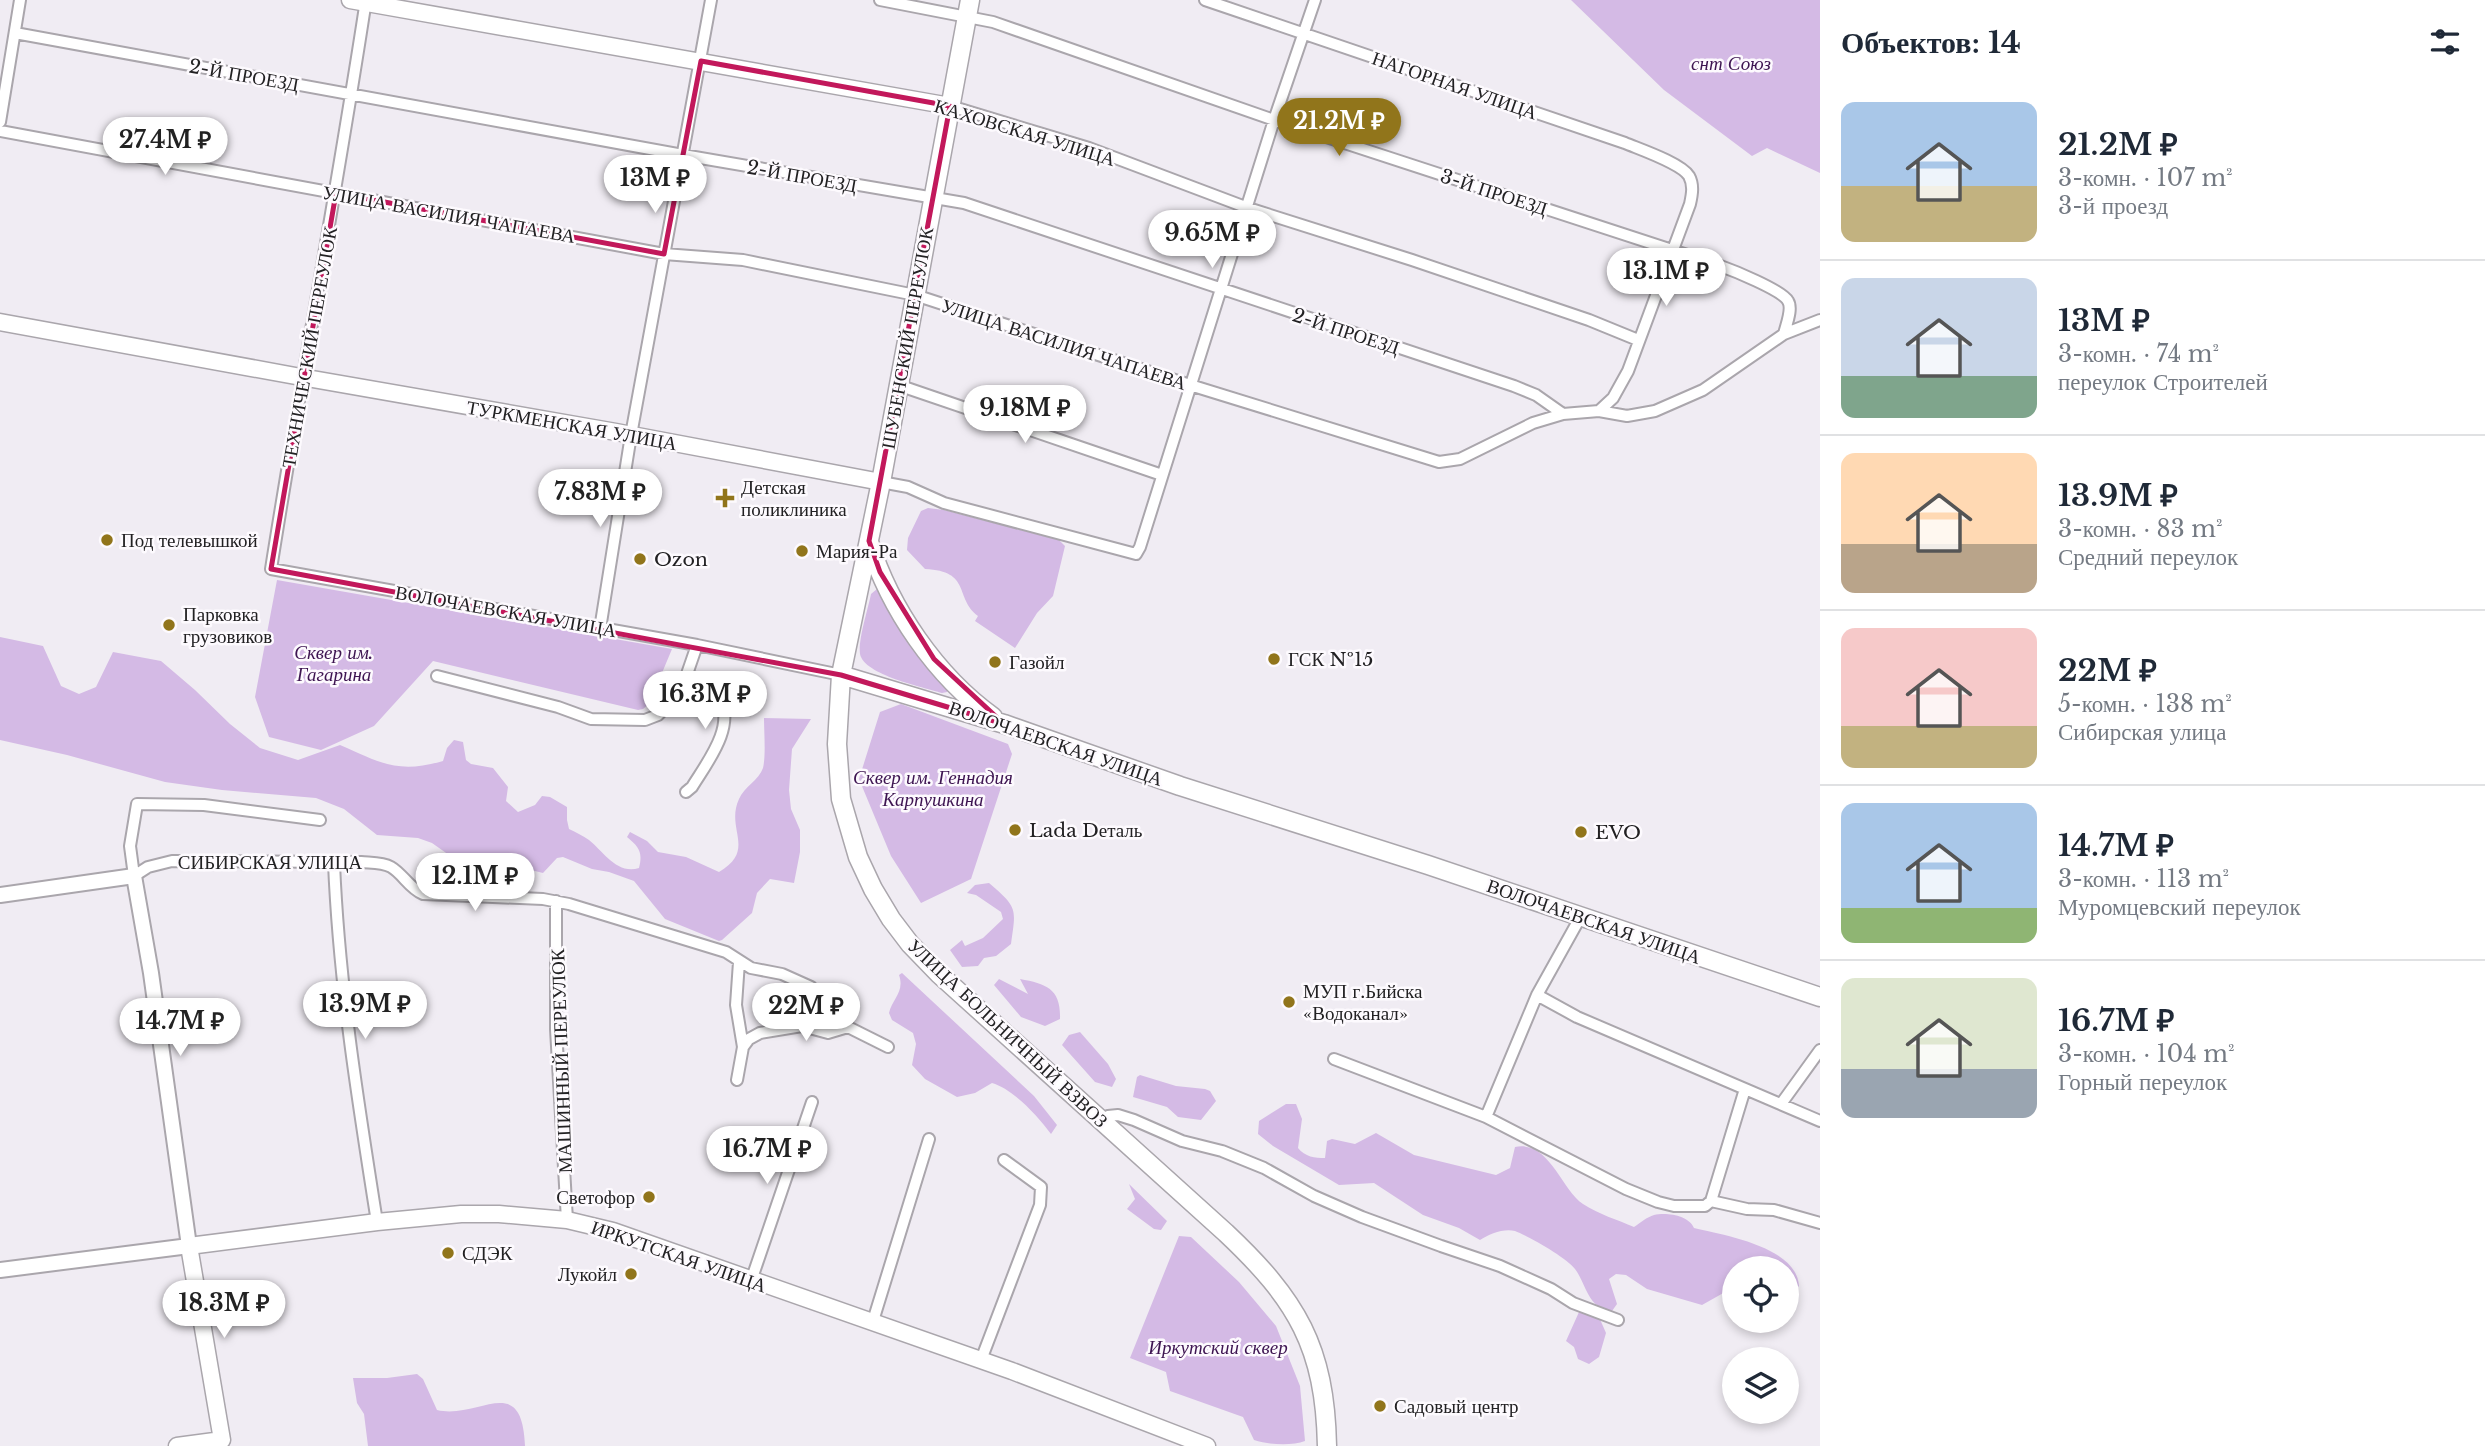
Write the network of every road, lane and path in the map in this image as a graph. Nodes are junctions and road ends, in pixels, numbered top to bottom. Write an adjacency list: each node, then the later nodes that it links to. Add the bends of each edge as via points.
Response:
1 (20, 0): 8 (street)
2 (711, 0): 10 (street)
3 (880, 0): 7 (street, 3-Й ПРОЕЗД)
4 (1205, 0): 9 (street, НАГОРНАЯ УЛИЦА)
5 (1315, 0): 9 (street)
6 (361, 1): 10 (main road, КАХОВСКАЯ УЛИЦА); 11 (street, ТЕХНИЧЕСКИЙ ПЕРЕУЛОК)
7 (968, 8): 12 (main road, ШУБЕНСКИЙ ПЕРЕУЛОК); 14 (street, 3-Й ПРОЕЗД)
8 (15, 33): 11 (street, 2-Й ПРОЕЗД); 13 (street)
9 (1304, 34): 14 (street); 20 (street, НАГОРНАЯ УЛИЦА, via 1625,142 1682,170 1692,188)
10 (701, 61): 12 (main road, КАХОВСКАЯ УЛИЦА); 16 (street)
11 (352, 95): 16 (street, 2-Й ПРОЕЗД); 17 (street, ТЕХНИЧЕСКИЙ ПЕРЕУЛОК)
12 (950, 106): 18 (main road, ШУБЕНСКИЙ ПЕРЕУЛОК); 19 (street, КАХОВСКАЯ УЛИЦА, via 1089,148)
13 (0, 117)
14 (1274, 120): 19 (street); 20 (street, 3-Й ПРОЕЗД)
15 (0, 131): 17 (street, УЛИЦА ВАСИЛИЯ ЧАПАЕВА)
16 (683, 155): 18 (street, 2-Й ПРОЕЗД); 21 (street)
17 (336, 193): 21 (street, УЛИЦА ВАСИЛИЯ ЧАПАЕВА); 28 (street, ТЕХНИЧЕСКИЙ ПЕРЕУЛОК)
18 (933, 198): 22 (street, 2-Й ПРОЕЗД, via 964,204); 23 (main road, ШУБЕНСКИЙ ПЕРЕУЛОК)
19 (1248, 208): 22 (street); 27 (street, КАХОВСКАЯ УЛИЦА)
20 (1672, 250): 26 (street, 3-Й ПРОЕЗД, via 1781,294 1790,306); 27 (street)
21 (664, 254): 23 (street, УЛИЦА ВАСИЛИЯ ЧАПАЕВА, via 743,260); 33 (street)
22 (1222, 290): 30 (street); 32 (street, 2-Й ПРОЕЗД, via 1514,386)
23 (915, 295): 29 (main road, ШУБЕНСКИЙ ПЕРЕУЛОК); 30 (street, УЛИЦА ВАСИЛИЯ ЧАПАЕВА)
24 (1820, 320): 26 (street)
25 (0, 322): 28 (main road, ТУРКМЕНСКАЯ УЛИЦА)
26 (1784, 334): 31 (street, via 1714,383 1674,403 1641,415)
27 (1638, 340): 31 (street, via 1621,385)
28 (301, 377): 33 (main road, ТУРКМЕНСКАЯ УЛИЦА); 37 (street, ТЕХНИЧЕСКИЙ ПЕРЕУЛОК)
29 (898, 385): 34 (street); 35 (main road, ШУБЕНСКИЙ ПЕРЕУЛОК)
30 (1190, 385): 32 (street, УЛИЦА ВАСИЛИЯ ЧАПАЕВА, via 1429,460 1448,462); 34 (street)
31 (1599, 411): 32 (street)
32 (1563, 414)
33 (631, 435): 35 (main road, ТУРКМЕНСКАЯ УЛИЦА); 38 (street)
34 (1162, 475): 35 (street, ТУРКМЕНСКАЯ УЛИЦА, via 1136,554)
35 (881, 482): 36 (main road, ШУБЕНСКИЙ ПЕРЕУЛОК)
36 (869, 541): 41 (main road, ШУБЕНСКИЙ ПЕРЕУЛОК); 43 (main road, via 909,626 960,689)
37 (271, 569): 38 (street, ВОЛОЧАЕВСКАЯ УЛИЦА)
38 (600, 629): 39 (street, ВОЛОЧАЕВСКАЯ УЛИЦА)
39 (697, 645): 40 (street); 41 (street, ВОЛОЧАЕВСКАЯ УЛИЦА)
40 (688, 674): 42 (street, via 672,701 645,720 591,719); 44 (street, via 720,698 724,722 718,744)
41 (842, 675): 43 (main road, ВОЛОЧАЕВСКАЯ УЛИЦА); 64 (main road, УЛИЦА БОЛЬНИЧНЫЙ ВЗВОЗ, via 837,744 841,799 873,890 910,944 939,974); 81 (main road, УЛИЦА БОЛЬНИЧНЫЙ ВЗВОЗ, via 826,722 830,802 847,861 881,926 931,983 1258,1280 1298,1345 1312,1391)
42 (437, 676)
43 (1004, 724): 50 (main road, ВОЛОЧАЕВСКАЯ УЛИЦА)
44 (686, 792)
45 (320, 820): 47 (street, via 216,806 136,804 130,846)
46 (334, 863): 47 (street, СИБИРСКАЯ УЛИЦА, via 172,861); 49 (street, СИБИРСКАЯ УЛИЦА, via 387,866 423,894); 70 (street, via 349,1041)
47 (134, 876): 48 (street, СИБИРСКАЯ УЛИЦА); 72 (street)
48 (0, 895)
49 (556, 901): 51 (street, СИБИРСКАЯ УЛИЦА, via 726,952); 69 (street, МАШИННЫЙ ПЕРЕУЛОК, via 556,1029)
50 (1581, 916): 53 (street); 54 (main road, ВОЛОЧАЕВСКАЯ УЛИЦА)
51 (740, 962): 52 (street, СИБИРСКАЯ УЛИЦА); 55 (street, via 736,1005)
52 (811, 987)
53 (1537, 995): 60 (street, via 1577,1017); 63 (street)
54 (1820, 997)
55 (743, 1047): 56 (street, via 760,1032 802,1026 828,1033 848,1027); 59 (street)
56 (888, 1047)
57 (1820, 1050): 62 (street)
58 (1334, 1059): 63 (street)
59 (737, 1080)
60 (1745, 1088): 62 (street); 68 (street)
61 (812, 1101): 74 (street)
62 (1781, 1104): 65 (street)
63 (1486, 1117): 68 (street, via 1658,1202 1705,1206)
64 (1101, 1120): 75 (street, via 1118,1115 1222,1151 1362,1217 1500,1266); 82 (main road, УЛИЦА БОЛЬНИЧНЫЙ ВЗВОЗ, via 1241,1247 1282,1292 1318,1366)
65 (1820, 1121)
66 (929, 1139): 76 (street)
67 (1004, 1160): 77 (street, via 1041,1187 1040,1205)
68 (1711, 1201): 71 (street, via 1774,1210)
69 (568, 1220): 70 (main road, ИРКУТСКАЯ УЛИЦА, via 479,1213); 74 (main road, ИРКУТСКАЯ УЛИЦА, via 613,1231)
70 (377, 1222): 72 (main road, ИРКУТСКАЯ УЛИЦА)
71 (1820, 1223)
72 (189, 1245): 73 (street, ИРКУТСКАЯ УЛИЦА); 78 (main road)
73 (0, 1270)
74 (751, 1280): 76 (main road, ИРКУТСКАЯ УЛИЦА)
75 (1618, 1320)
76 (873, 1321): 77 (main road, ИРКУТСКАЯ УЛИЦА)
77 (981, 1360): 80 (main road, ИРКУТСКАЯ УЛИЦА)
78 (221, 1443): 79 (main road)
79 (177, 1446)
80 (1207, 1446)
81 (1316, 1446)
82 (1327, 1446)

